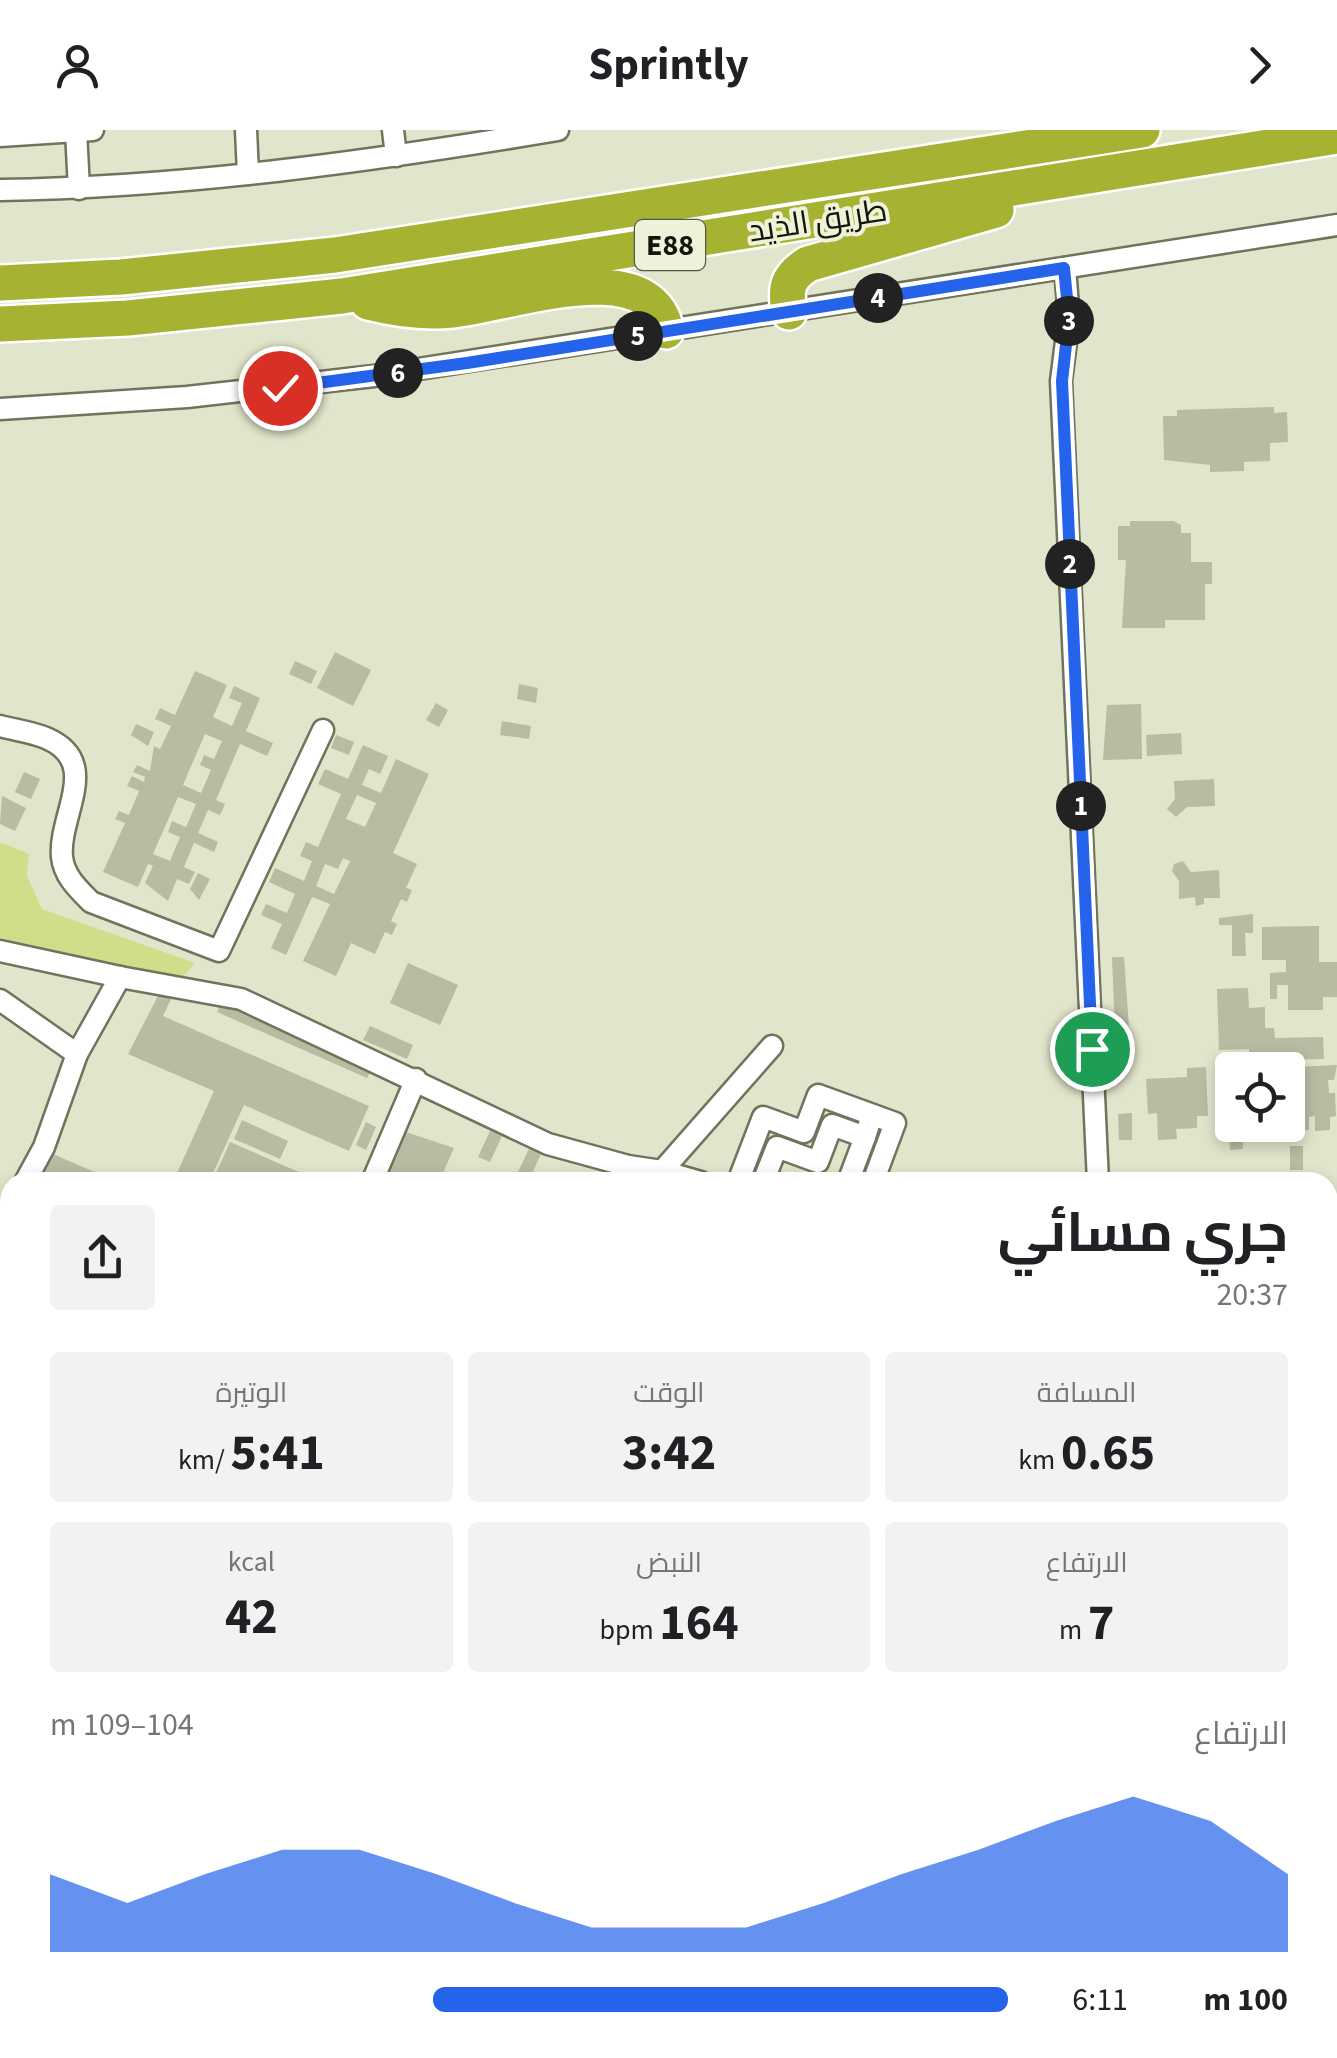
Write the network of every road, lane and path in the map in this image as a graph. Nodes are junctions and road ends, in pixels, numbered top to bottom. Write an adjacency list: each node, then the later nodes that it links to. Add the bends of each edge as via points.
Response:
1 (93, 130): 6 (street)
2 (246, 130): 13 (street)
3 (393, 130): 12 (street)
4 (558, 130): 7 (street)
5 (1142, 130): 8 (highway, طريق الذيد / E88)
6 (76, 131): 9 (street); 16 (street)
7 (527, 132): 12 (street)
8 (1106, 134): 20 (highway, طريق الذيد / E88, via 335,255)
9 (0, 136)
10 (1337, 136): 14 (highway, طريق الذيد / E88)
11 (1337, 152): 14 (highway, via 1209,170)
12 (396, 156): 13 (street)
13 (248, 174): 16 (street)
14 (1097, 175): 15 (highway, طريق الذيد / E88)
15 (1049, 184): 21 (highway, طريق الذيد / E88); 22 (highway, via 960,222 808,264 787,284)
16 (78, 189): 17 (street)
17 (0, 190)
18 (1337, 226): 19 (street)
19 (1064, 268): 22 (street); 46 (street, via 1069,318 1062,381)
20 (0, 283)
21 (342, 296): 23 (highway, طريق الذيد / E88); 24 (highway, via 400,310 450,310 596,286 634,290 652,300)
22 (789, 312): 24 (street)
23 (0, 324)
24 (666, 331): 25 (street, via 280,388)
25 (0, 409)
26 (0, 726): 27 (street, via 48,738 74,764 78,782 62,855 80,891 92,902 218,952)
27 (323, 730)
28 (0, 950): 29 (street)
29 (120, 977): 32 (street); 33 (street, via 241,999)
30 (0, 1000): 32 (street)
31 (772, 1046): 36 (street)
32 (77, 1054): 37 (street)
33 (416, 1079): 38 (street); 39 (street, via 449,1100)
34 (872, 1115): 35 (street); 42 (street, via 818,1094 804,1132 763,1116); 45 (street, via 895,1123)
35 (865, 1137): 43 (street, via 832,1125 818,1162 776,1147); 44 (street)
36 (662, 1171): 40 (street); 41 (street)
37 (31, 1172)
38 (376, 1172)
39 (628, 1172)
40 (653, 1172)
41 (666, 1172)
42 (742, 1172)
43 (767, 1172)
44 (852, 1172)
45 (877, 1172)
46 (1098, 1172)

